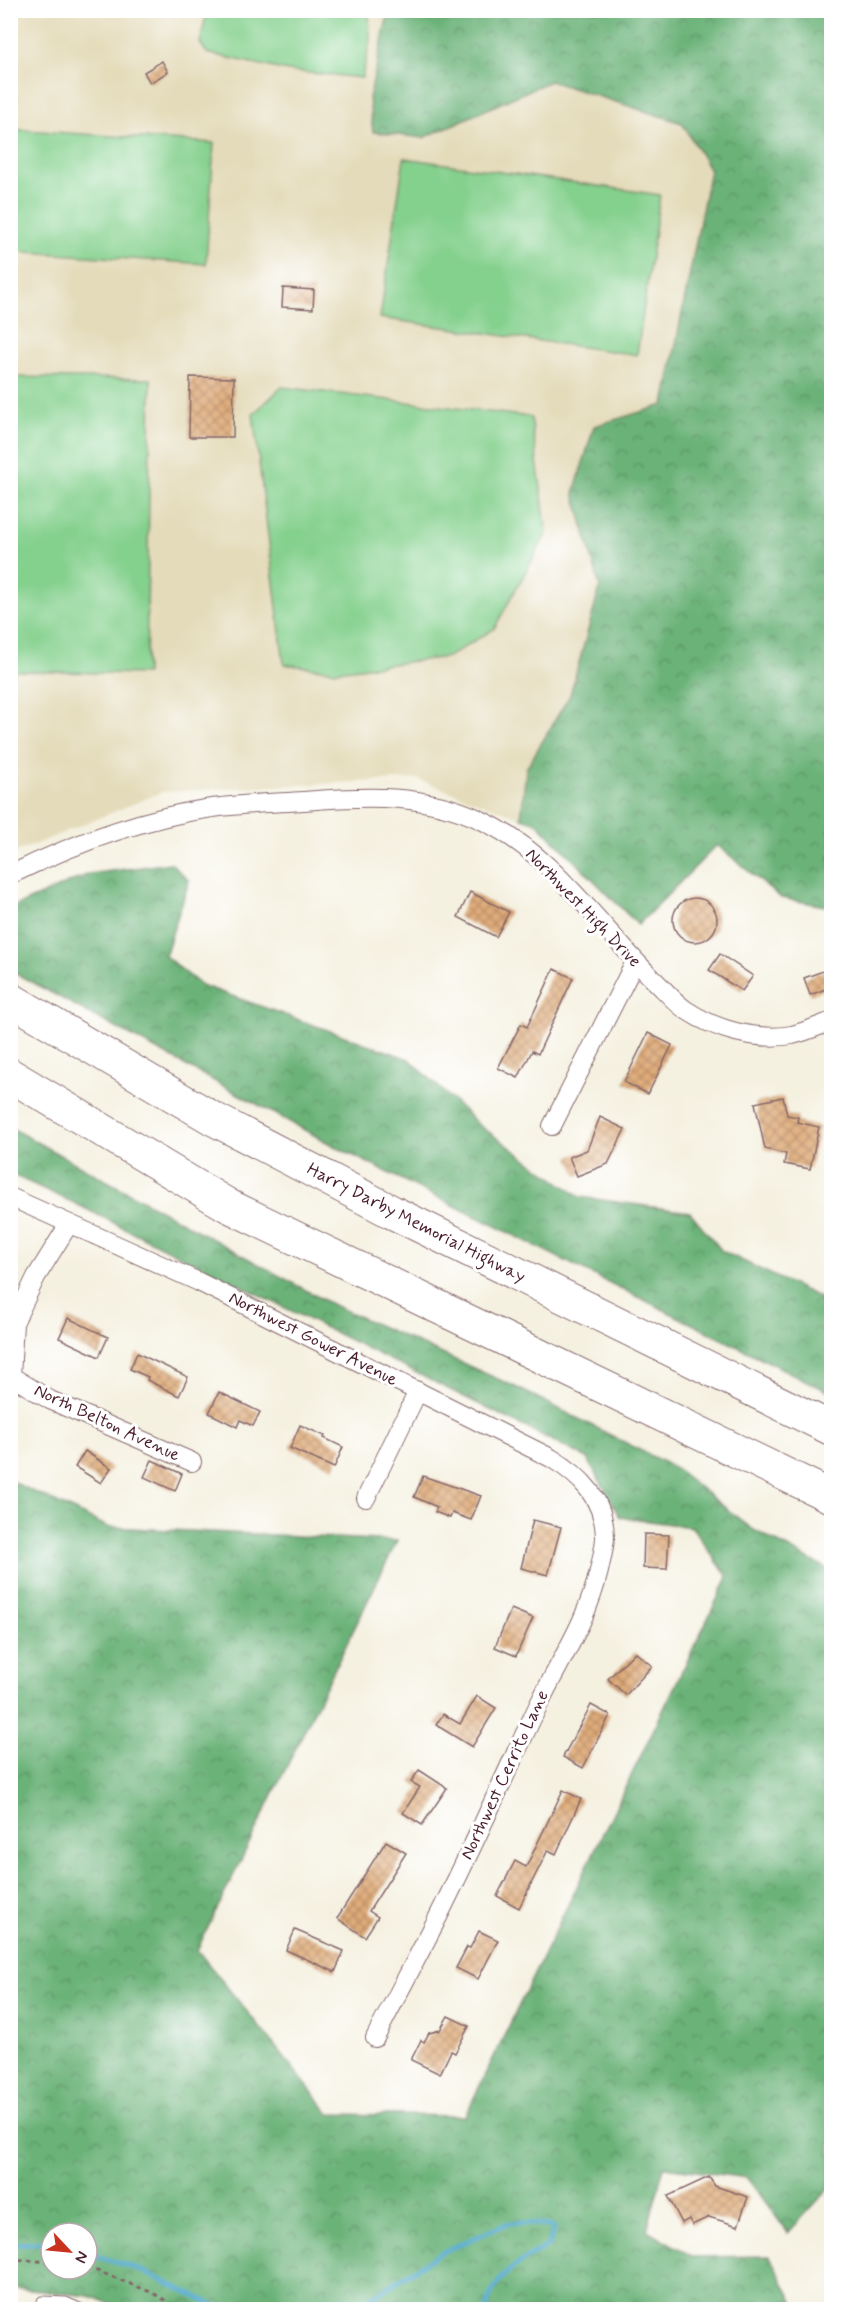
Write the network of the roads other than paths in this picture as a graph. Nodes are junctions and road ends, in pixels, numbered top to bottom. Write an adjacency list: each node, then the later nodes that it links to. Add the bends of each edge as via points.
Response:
1 (10, 875): 2 (street, Northwest High Drive, via 116,832 212,808 362,796 418,801 480,819 513,837 550,869)
2 (635, 962): 4 (street, Northwest High Drive, via 685,1009 719,1027 745,1034 793,1035); 6 (street)
3 (10, 999): 10 (highway, Harry Darby Memorial Highway, via 212,1118 392,1212)
4 (831, 1021)
5 (10, 1075): 12 (highway, via 229,1206)
6 (552, 1126)
7 (10, 1197): 8 (street, Northwest Gower Avenue)
8 (69, 1224): 9 (street, Northwest Gower Avenue, via 199,1282); 11 (street, North Belton Avenue, via 36,1277 14,1323 11,1376 50,1400)
9 (418, 1391): 13 (street); 14 (street, Northwest Gower Avenue, via 566,1467)
10 (831, 1429)
11 (192, 1462)
12 (831, 1497)
13 (366, 1498)
14 (599, 1504): 15 (street, Northwest Cerrito Lane, via 605,1538 594,1591 582,1623)
15 (375, 2038)
16 (42, 2301): 17 (lane, via 66,2302)
17 (84, 2310)

